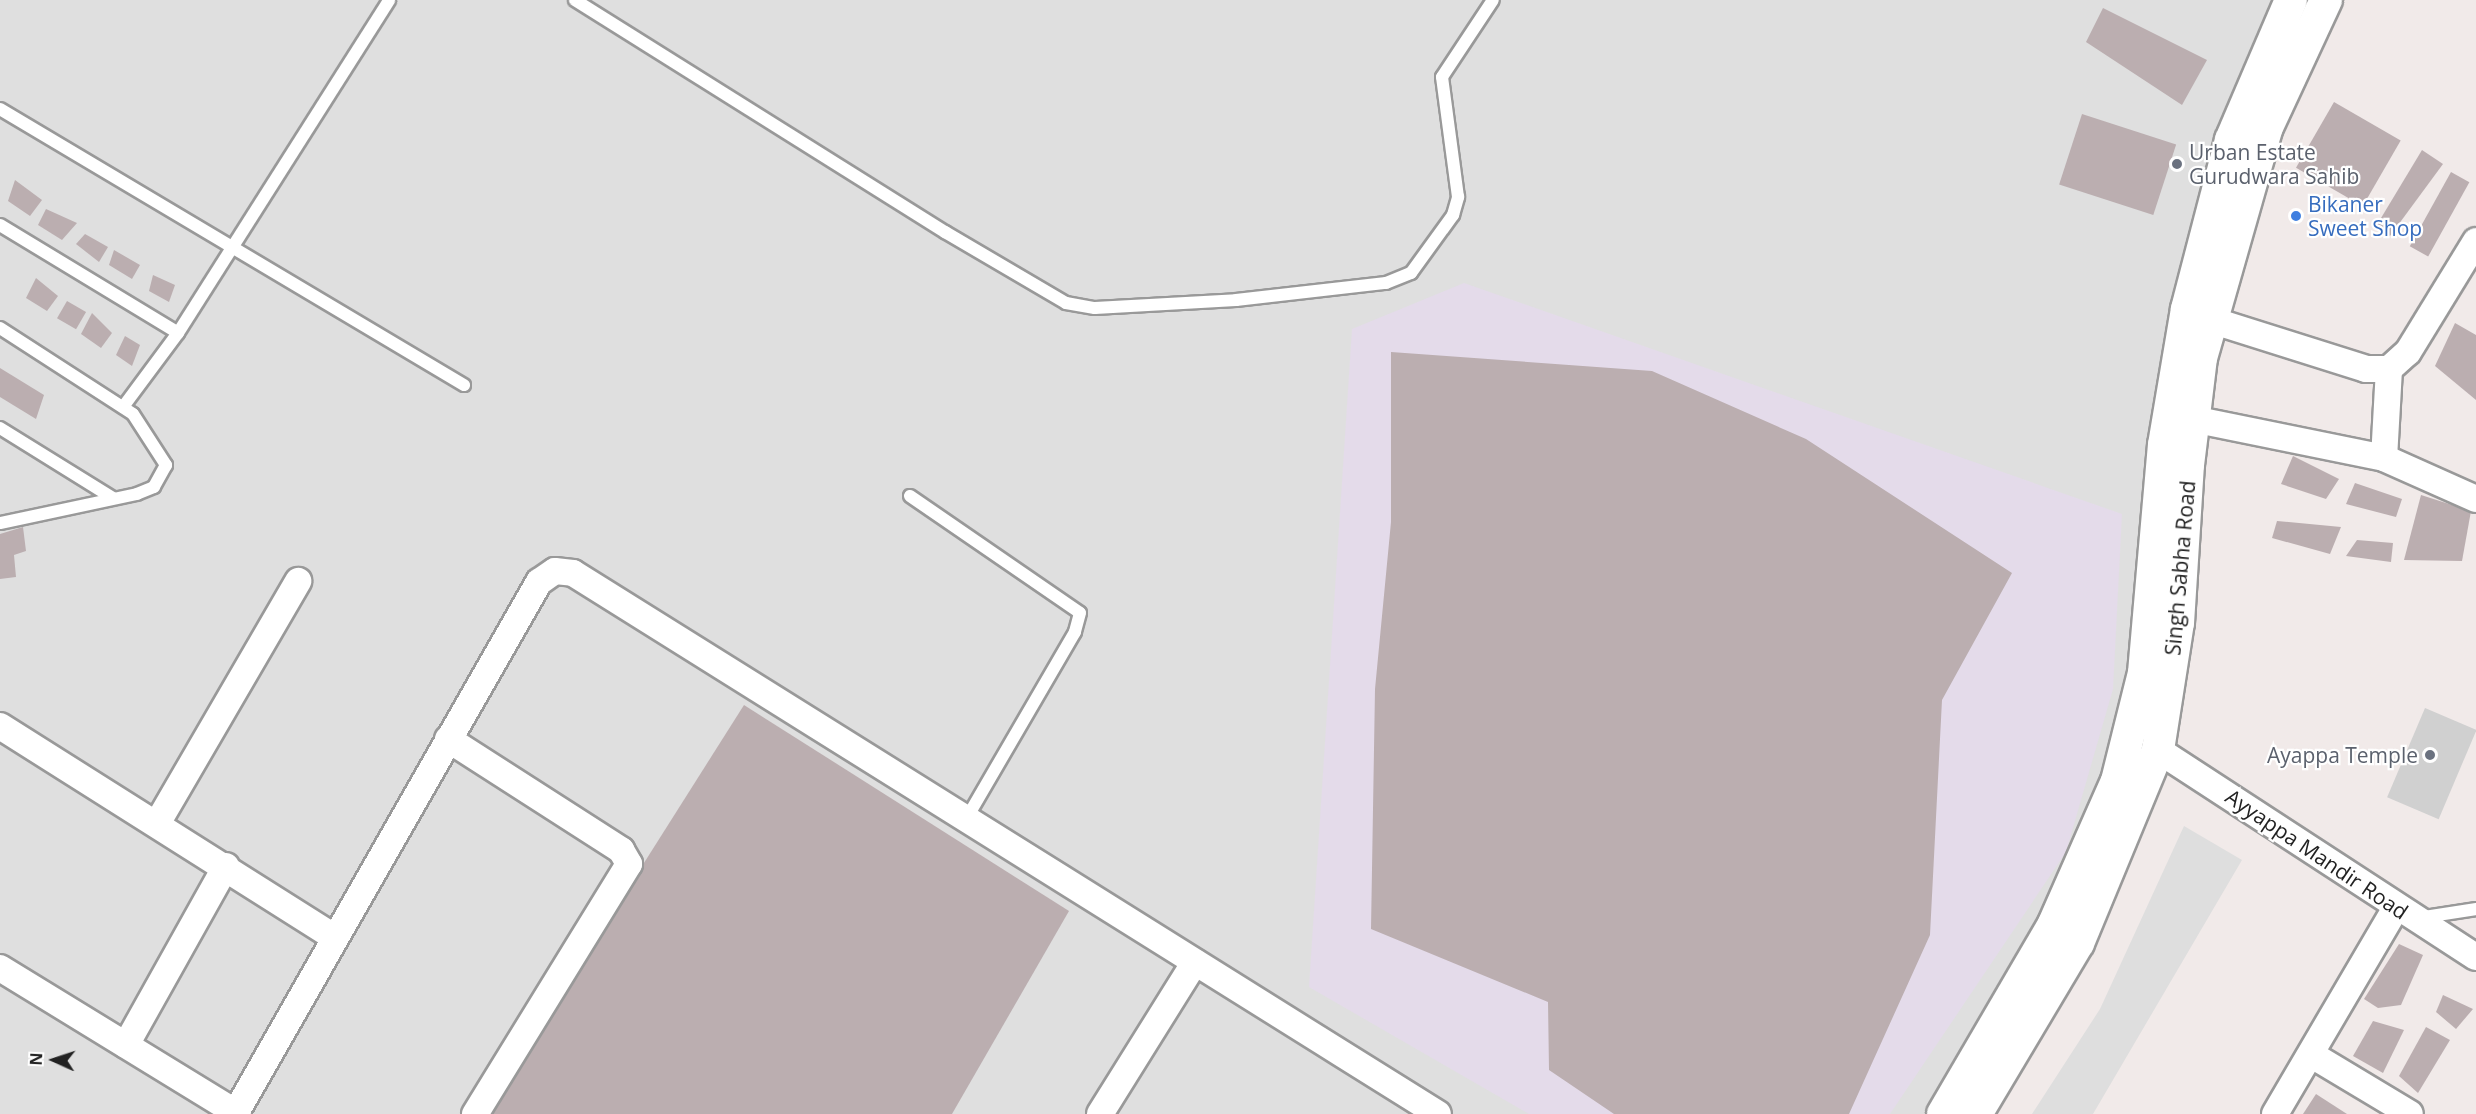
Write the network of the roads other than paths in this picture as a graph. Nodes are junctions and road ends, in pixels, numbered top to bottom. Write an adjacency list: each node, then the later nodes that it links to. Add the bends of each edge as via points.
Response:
1 (389, 0): 9 (lane)
2 (575, 0): 3 (lane, via 945,232 1066,303 1095,308 1236,300 1386,283 1411,273 1453,215 1458,197 1442,77)
3 (1493, 0)
4 (2291, 0): 10 (street, Singh Sabha Road, via 2231,140)
5 (2326, 0): 10 (street, Singh Sabha Road, via 2267,128)
6 (0, 109): 9 (lane)
7 (0, 225): 12 (lane)
8 (2476, 241): 13 (street, via 2408,352)
9 (232, 245): 12 (lane); 14 (lane)
10 (2199, 316): 13 (street, via 2366,369); 16 (street, Singh Sabha Road); 43 (street, Singh Sabha Road, via 2164,445 2144,673 2117,781 2053,926)
11 (0, 328): 15 (lane)
12 (178, 333): 15 (lane)
13 (2389, 369): 18 (street)
14 (464, 386)
15 (123, 407): 20 (lane, via 158,445 166,465 154,487)
16 (2193, 419): 18 (street); 26 (street, Singh Sabha Road, via 2184,571)
17 (0, 428): 20 (lane)
18 (2384, 458): 21 (street)
19 (910, 496): 27 (lane, via 1080,613 1075,632)
20 (113, 498): 22 (lane)
21 (2476, 498)
22 (0, 523)
23 (298, 581): 28 (street)
24 (0, 726): 28 (street)
25 (448, 739): 27 (street, via 539,582 547,574 562,571); 32 (street); 40 (street, via 621,850 629,864)
26 (2158, 750): 31 (street, Ayyappa Mandir Road); 44 (street, Singh Sabha Road, via 2078,943)
27 (966, 819): 34 (street)
28 (158, 822): 29 (street)
29 (226, 866): 32 (street); 36 (street)
30 (2476, 909): 31 (lane)
31 (2405, 914): 33 (street, Ayyappa Mandir Road); 37 (street)
32 (335, 938): 39 (street)
33 (2476, 957)
34 (1195, 962): 41 (street); 42 (street)
35 (0, 969): 36 (street)
36 (126, 1045): 39 (street)
37 (2312, 1055): 38 (street); 45 (street)
38 (2394, 1110)
39 (236, 1114)
40 (475, 1114)
41 (1100, 1114)
42 (1438, 1114)
43 (1943, 1114)
44 (1976, 1114)
45 (2275, 1114)

